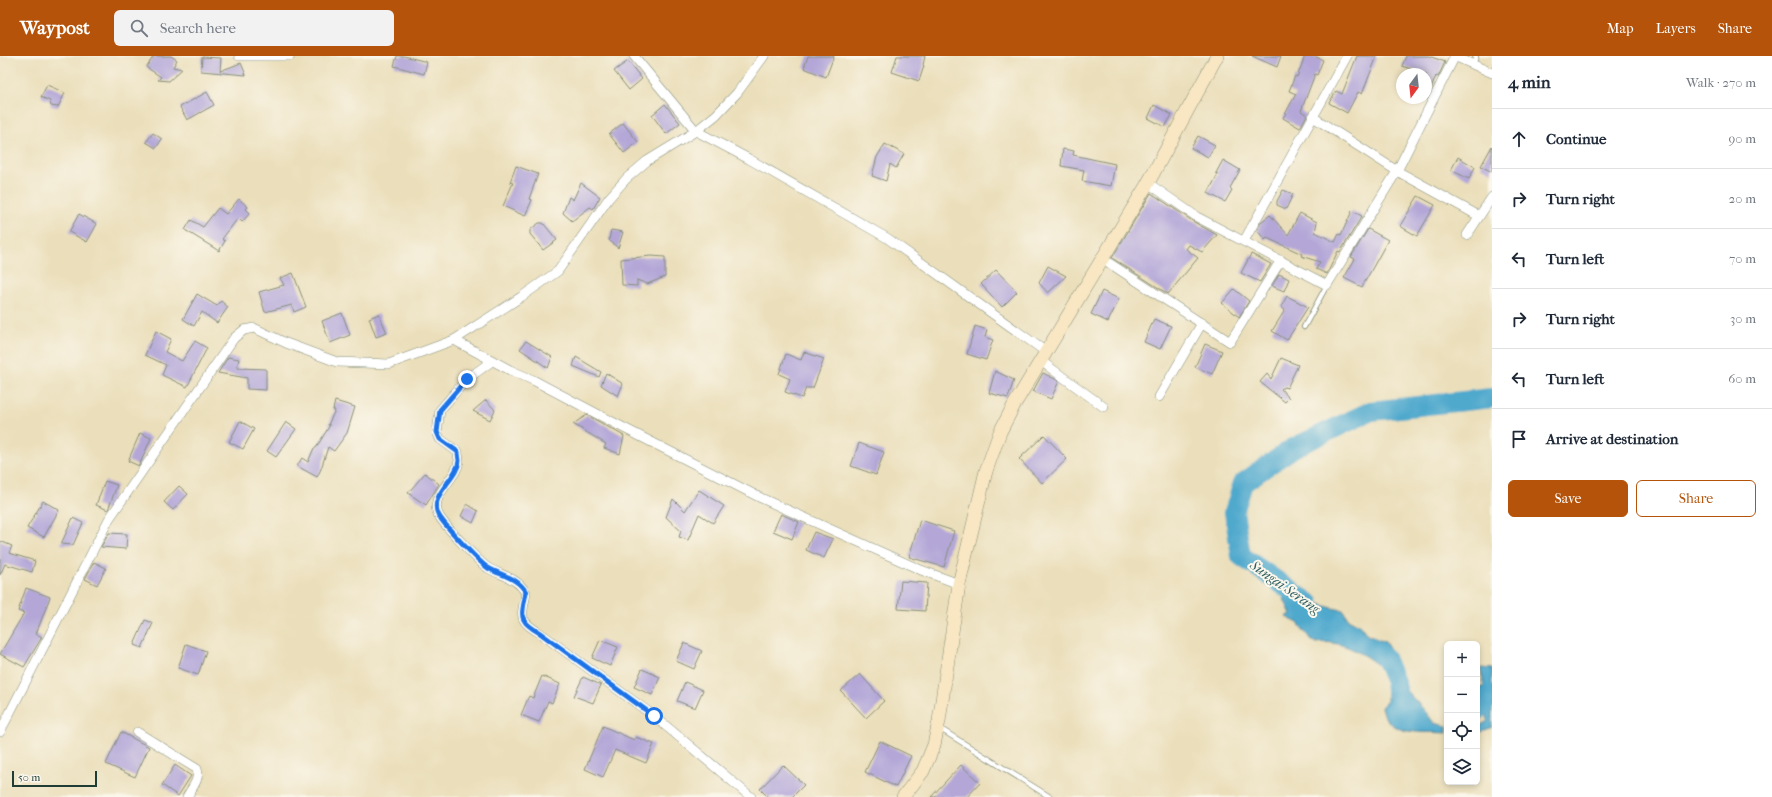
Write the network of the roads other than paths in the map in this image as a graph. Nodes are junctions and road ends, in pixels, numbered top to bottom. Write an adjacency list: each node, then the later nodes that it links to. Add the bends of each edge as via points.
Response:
1 (239, 56): 2 (street)
2 (290, 56)
3 (634, 56): 11 (street)
4 (764, 56): 11 (street, via 738,93)
5 (1217, 56): 13 (street)
6 (1347, 56): 10 (street)
7 (1455, 56): 8 (street); 12 (street)
8 (1475, 60): 9 (street)
9 (1492, 73)
10 (1313, 117): 12 (street); 17 (street)
11 (696, 131): 23 (street, via 648,161 627,178 609,198 558,270); 24 (street, via 887,238)
12 (1397, 171): 15 (street); 20 (street)
13 (1148, 183): 17 (street, via 1197,217); 18 (street)
14 (1492, 197): 15 (street)
15 (1479, 216): 16 (street)
16 (1467, 235)
17 (1244, 241): 19 (street)
18 (1103, 259): 21 (street); 24 (street)
19 (1281, 260): 20 (street); 21 (street, via 1230,342)
20 (1327, 285): 22 (lane)
21 (1202, 323): 26 (street)
22 (1304, 327)
23 (454, 340): 25 (street); 30 (street, via 389,364 337,362 286,344 254,328 244,330 234,338 109,519)
24 (1044, 357): 27 (street); 28 (street, via 1000,432 986,471)
25 (492, 361): 28 (street, via 534,380 761,498 921,570); 33 (street, via 467,379 440,410 437,432 440,439 458,452 459,461 453,476 439,497 436,505 438,514 461,543 488,568 518,582 523,588 526,592 522,610 523,620 528,626 654,716)
26 (1159, 397)
27 (1104, 407)
28 (959, 584): 29 (street)
29 (938, 727): 34 (street, via 934,745 923,771); 35 (lane)
30 (0, 732)
31 (137, 732): 32 (street, via 197,769 199,774)
32 (187, 797)
33 (751, 797)
34 (903, 797)
35 (1050, 797)

